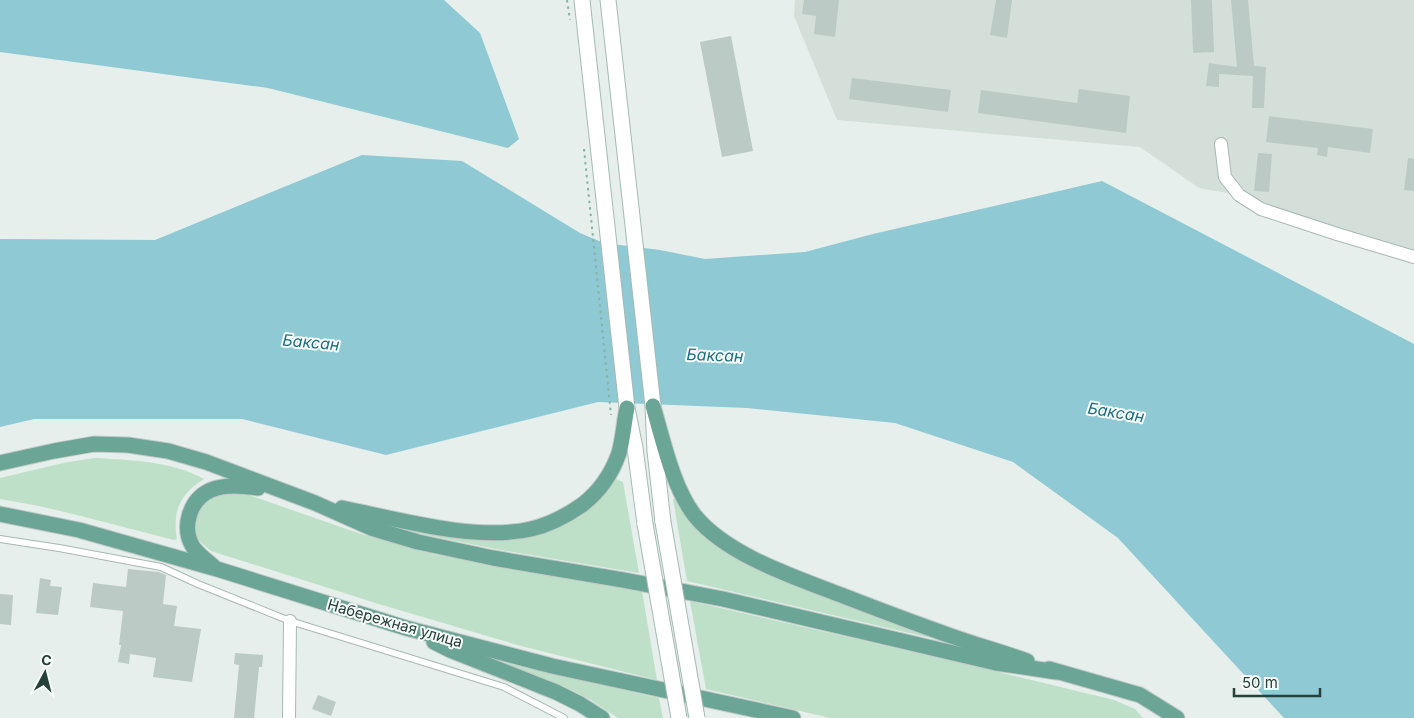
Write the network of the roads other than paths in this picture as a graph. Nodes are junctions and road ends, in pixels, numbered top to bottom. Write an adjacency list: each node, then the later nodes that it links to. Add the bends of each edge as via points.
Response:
1 (582, 0): 6 (main road)
2 (608, 0): 5 (main road)
3 (1220, 144): 4 (street, via 1225,176 1239,195 1262,209)
4 (1414, 257)
5 (653, 406): 15 (main road, via 672,468 686,500 710,532 730,546 757,561 816,585); 21 (main road, bridge, via 654,452 663,522)
6 (627, 408): 9 (main road, via 619,453 600,487 572,512 530,530 458,530); 20 (main road, bridge)
7 (0, 463): 8 (main road, via 94,444 128,445 168,451 206,462)
8 (284, 491): 9 (main road); 12 (main road, via 224,486 199,498 191,509 188,533 200,556)
9 (316, 503): 15 (main road, via 371,528 418,542 723,599 996,663)
10 (0, 514): 12 (main road, Набережная улица, via 79,530)
11 (0, 539): 13 (lane, via 160,566)
12 (217, 569): 14 (main road, Набережная улица)
13 (290, 621): 17 (street); 18 (lane, via 504,687)
14 (406, 628): 19 (main road, via 450,650 556,692); 22 (main road, Набережная улица, via 552,666)
15 (1057, 672): 16 (main road)
16 (1140, 695): 23 (main road); 24 (main road)
17 (289, 718)
18 (564, 718)
19 (602, 718)
20 (678, 718)
21 (697, 718)
22 (793, 718)
23 (1156, 718)
24 (1177, 718)

